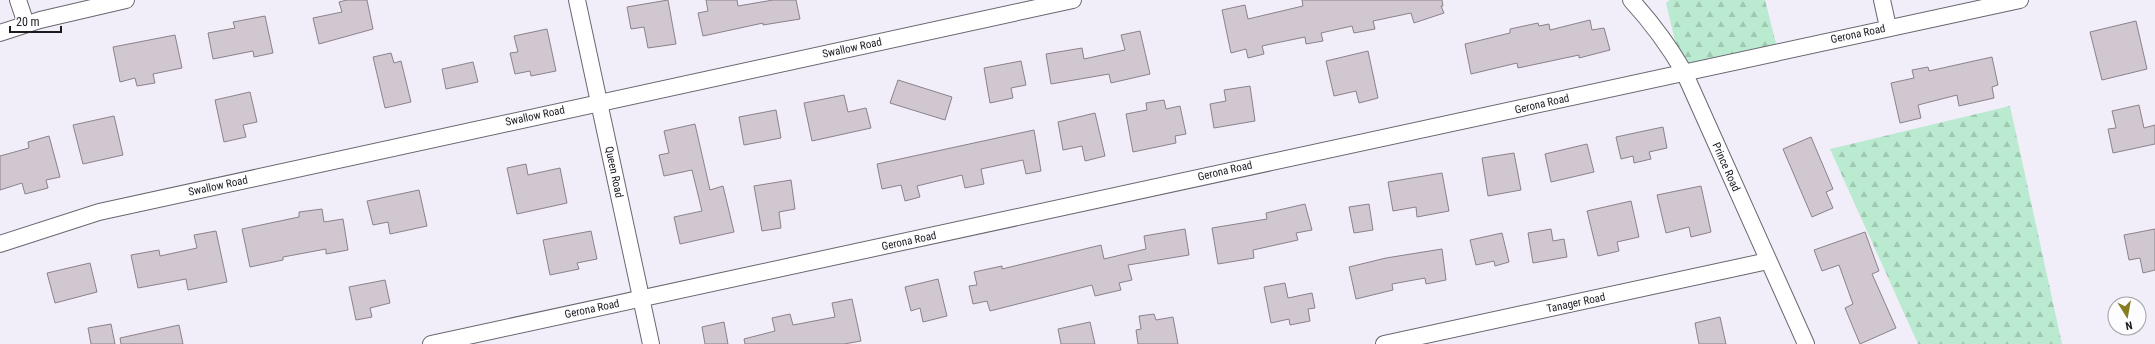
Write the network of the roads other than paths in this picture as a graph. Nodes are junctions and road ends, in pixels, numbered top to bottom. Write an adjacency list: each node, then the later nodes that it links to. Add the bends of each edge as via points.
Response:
1 (18, 0): 8 (street)
2 (126, 0): 8 (street)
3 (577, 0): 12 (street, Queen Road)
4 (1073, 0): 12 (street, Swallow Road)
5 (1631, 0): 11 (street, Prince Road, via 1651,22)
6 (1882, 0): 9 (street)
7 (2020, 0): 9 (street, Gerona Road)
8 (26, 24): 10 (street)
9 (1888, 27): 11 (street, Gerona Road)
10 (0, 33)
11 (1684, 72): 14 (street, Prince Road); 15 (street, Gerona Road)
12 (599, 102): 13 (street, Swallow Road, via 99,212); 15 (street, Queen Road)
13 (0, 244)
14 (1768, 261): 18 (street, Tanager Road); 19 (street, Prince Road)
15 (641, 298): 16 (street, Gerona Road); 17 (street, Queen Road)
16 (431, 344)
17 (651, 344)
18 (1384, 344)
19 (1806, 344)

